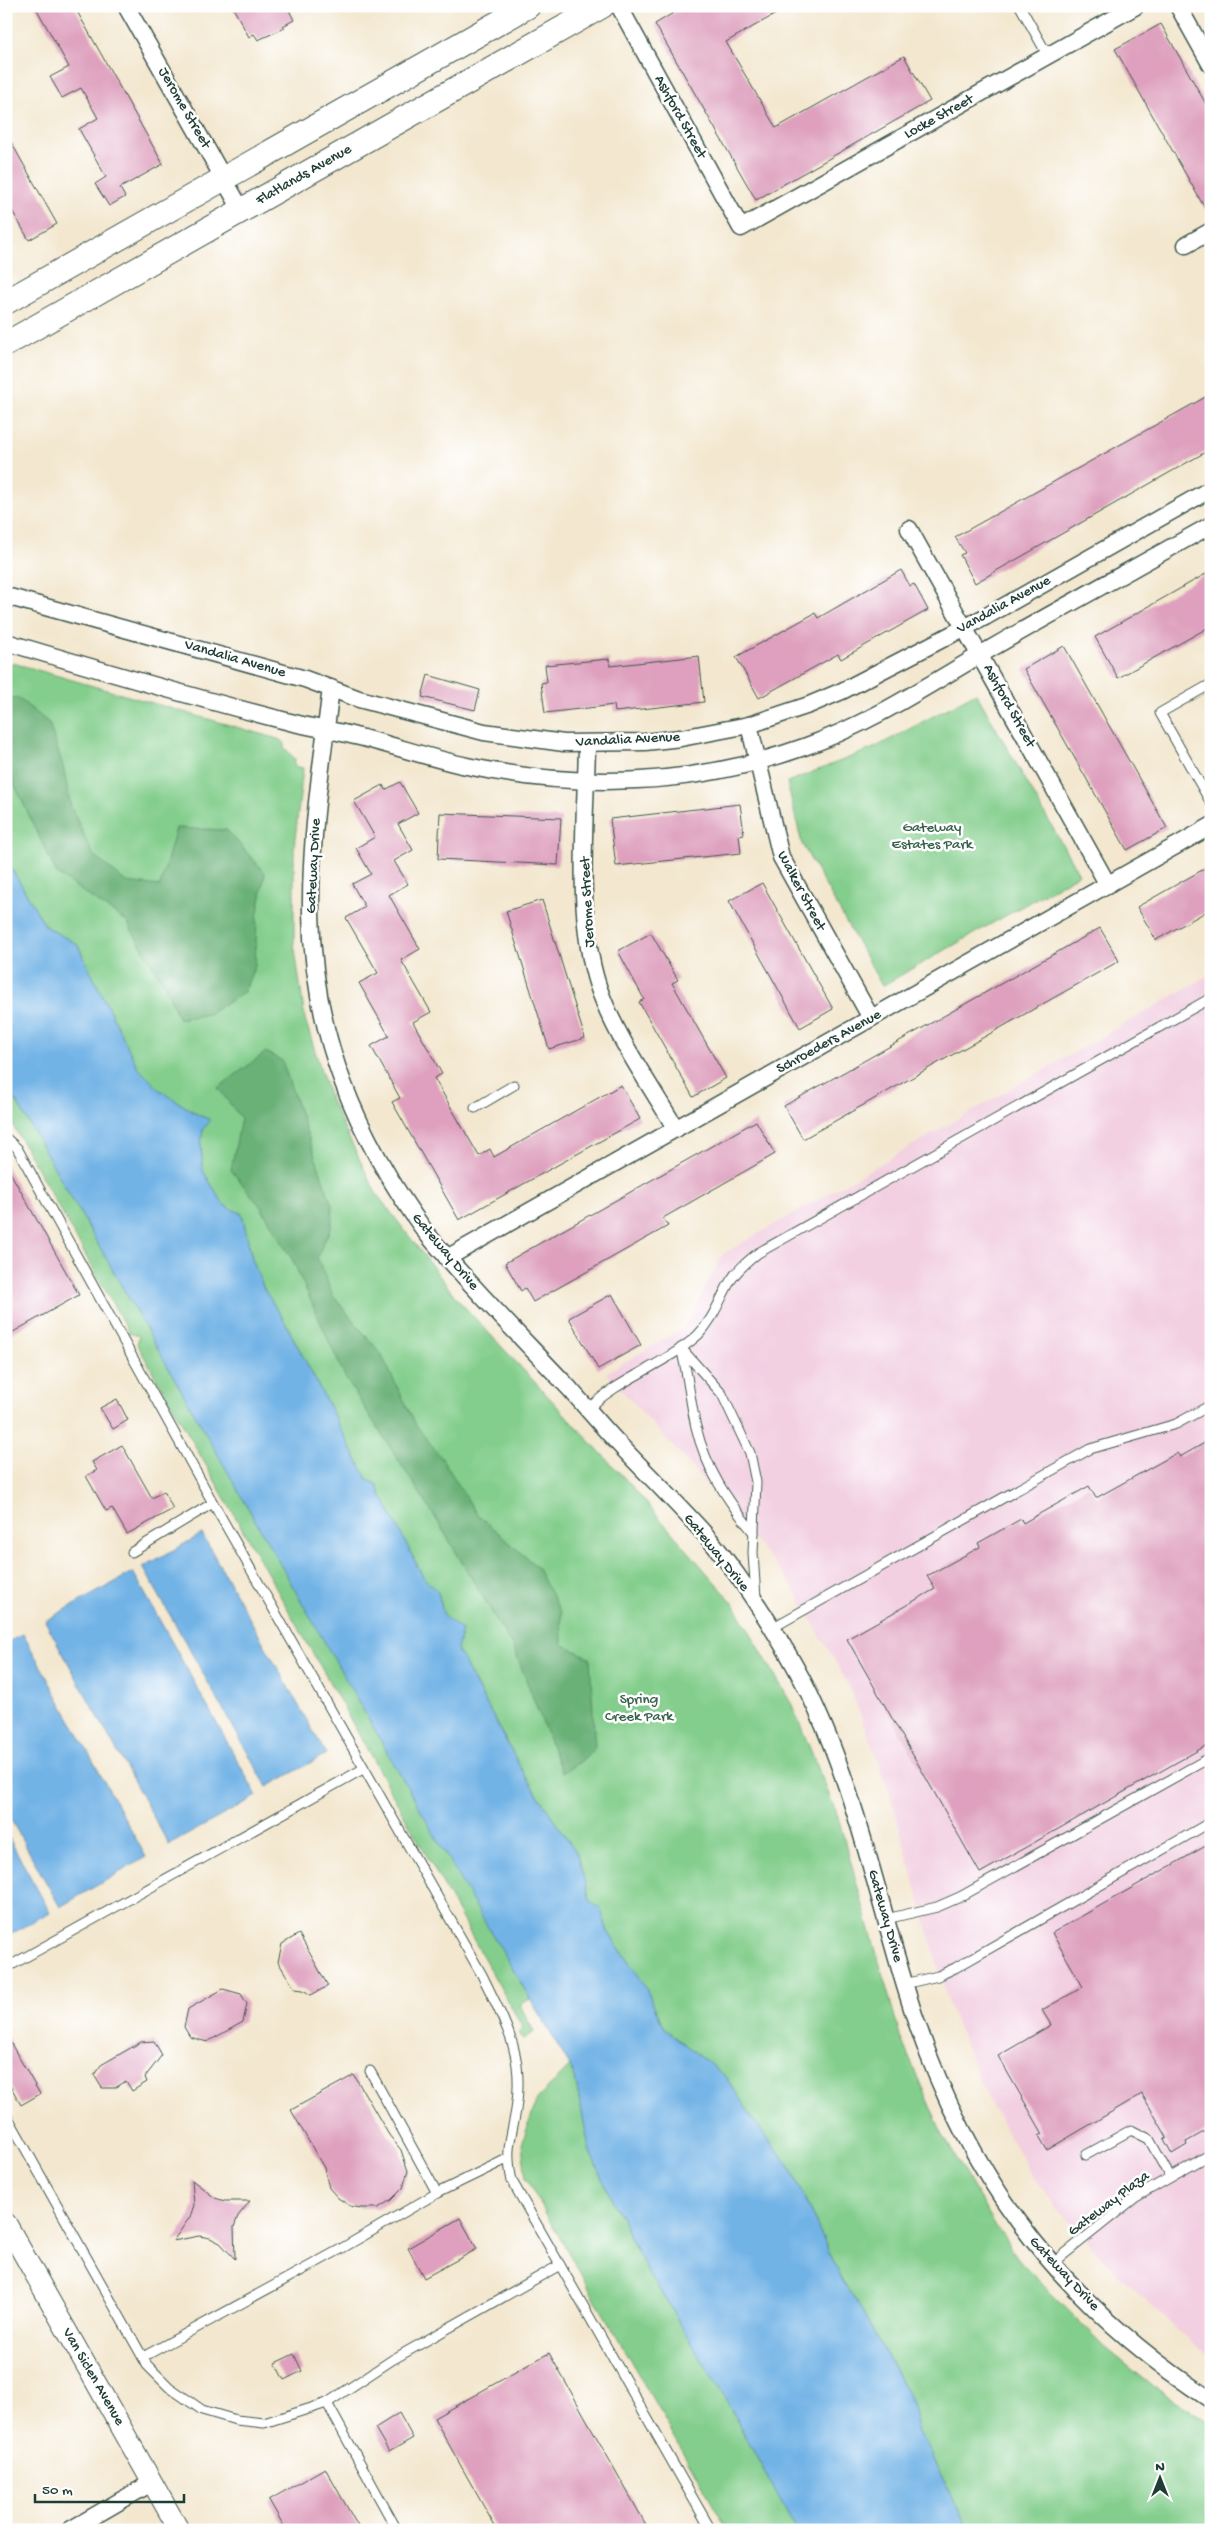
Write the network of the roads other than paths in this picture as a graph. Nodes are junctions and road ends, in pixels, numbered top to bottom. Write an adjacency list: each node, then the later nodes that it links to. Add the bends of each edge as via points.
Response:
1 (126, 6): 10 (street, Jerome Street)
2 (528, 6): 10 (main road)
3 (602, 6): 11 (main road, Flatlands Avenue)
4 (619, 6): 12 (street, Ashford Street)
5 (1020, 6): 8 (lane)
6 (1136, 6): 8 (street, Locke Street)
7 (1178, 6): 9 (street)
8 (1048, 56): 12 (street, Locke Street)
9 (1211, 65)
10 (224, 178): 11 (street, Jerome Street); 15 (main road)
11 (242, 211): 16 (main road, Flatlands Avenue)
12 (741, 228)
13 (1211, 231): 14 (street)
14 (1186, 245)
15 (9, 295)
16 (6, 344)
17 (1211, 489): 21 (street, Vandalia Avenue)
18 (1211, 525): 23 (street, Vandalia Avenue)
19 (910, 529): 21 (street, Ashford Street)
20 (6, 596): 25 (street, Vandalia Avenue)
21 (965, 627): 23 (street, Ashford Street); 26 (street, Vandalia Avenue, via 842,691)
22 (6, 642): 27 (street, Vandalia Avenue)
23 (980, 655): 29 (street, Vandalia Avenue, via 856,725 807,746); 33 (street, Ashford Street)
24 (1211, 684): 31 (lane, via 1160,713)
25 (331, 688): 27 (street, Gateway Drive); 28 (street, Vandalia Avenue, via 359,699 484,732)
26 (748, 724): 28 (street, Vandalia Avenue, via 681,738); 29 (street, Walker Street)
27 (326, 730): 30 (street, Vandalia Avenue, via 468,766 532,777); 40 (street, Gateway Drive, via 311,890 313,949 322,1013 342,1082 376,1159 408,1208)
28 (587, 744): 30 (street, Jerome Street)
29 (757, 762): 30 (street, Vandalia Avenue, via 679,777); 35 (street, Walker Street, via 781,857)
30 (586, 781): 38 (street, Jerome Street, via 586,917 593,968 612,1017)
31 (1211, 802)
32 (1211, 826): 33 (street, Schroeders Avenue)
33 (1108, 885): 35 (street, Schroeders Avenue)
34 (1211, 998): 41 (lane, via 758,1253 732,1279 706,1325)
35 (871, 1018): 38 (street, Schroeders Avenue)
36 (514, 1085): 37 (lane)
37 (475, 1108)
38 (676, 1129): 40 (street, Schroeders Avenue)
39 (6, 1138): 44 (lane, via 18,1148)
40 (447, 1258): 43 (street, Gateway Drive)
41 (681, 1348): 43 (lane, via 618,1385); 45 (lane, via 704,1456 722,1492); 45 (lane, via 722,1394 745,1441 756,1482)
42 (1211, 1405): 48 (lane, via 1176,1424 1090,1449)
43 (588, 1409): 47 (street, Gateway Drive, via 712,1542)
44 (213, 1504): 46 (lane); 50 (lane)
45 (754, 1533): 47 (lane)
46 (132, 1552)
47 (757, 1605): 48 (street, Gateway Drive)
48 (772, 1628): 52 (street, Gateway Drive, via 803,1682 830,1741 850,1795)
49 (1211, 1757): 52 (lane, via 960,1897 937,1907)
50 (364, 1769): 53 (lane); 59 (lane, via 482,1975 515,2046 517,2103)
51 (1211, 1822): 54 (lane, via 955,1968 938,1976)
52 (886, 1920): 54 (street, Gateway Drive)
53 (6, 1968)
54 (904, 1984): 64 (street, Gateway Drive, via 928,2058 965,2137 1005,2206)
55 (370, 2071): 61 (lane)
56 (6, 2114): 65 (lane)
57 (1211, 2154): 60 (lane, Gateway Plaza)
58 (1086, 2155): 60 (lane, via 1131,2130 1149,2139)
59 (507, 2159): 61 (lane); 63 (lane, via 512,2181)
60 (1170, 2177): 64 (lane, Gateway Plaza, via 1126,2204)
61 (437, 2193): 65 (lane)
62 (6, 2223): 68 (street, Van Siclen Avenue)
63 (560, 2264): 67 (lane, via 392,2360); 72 (lane)
64 (1052, 2264): 66 (street, Gateway Drive, via 1130,2340)
65 (143, 2357): 67 (lane, via 169,2387 202,2410 236,2420 264,2423)
66 (1211, 2400)
67 (327, 2403): 71 (lane)
68 (153, 2482): 69 (street); 70 (street, Van Siclen Avenue)
69 (70, 2530)
70 (180, 2530)
71 (397, 2530)
72 (711, 2530)

